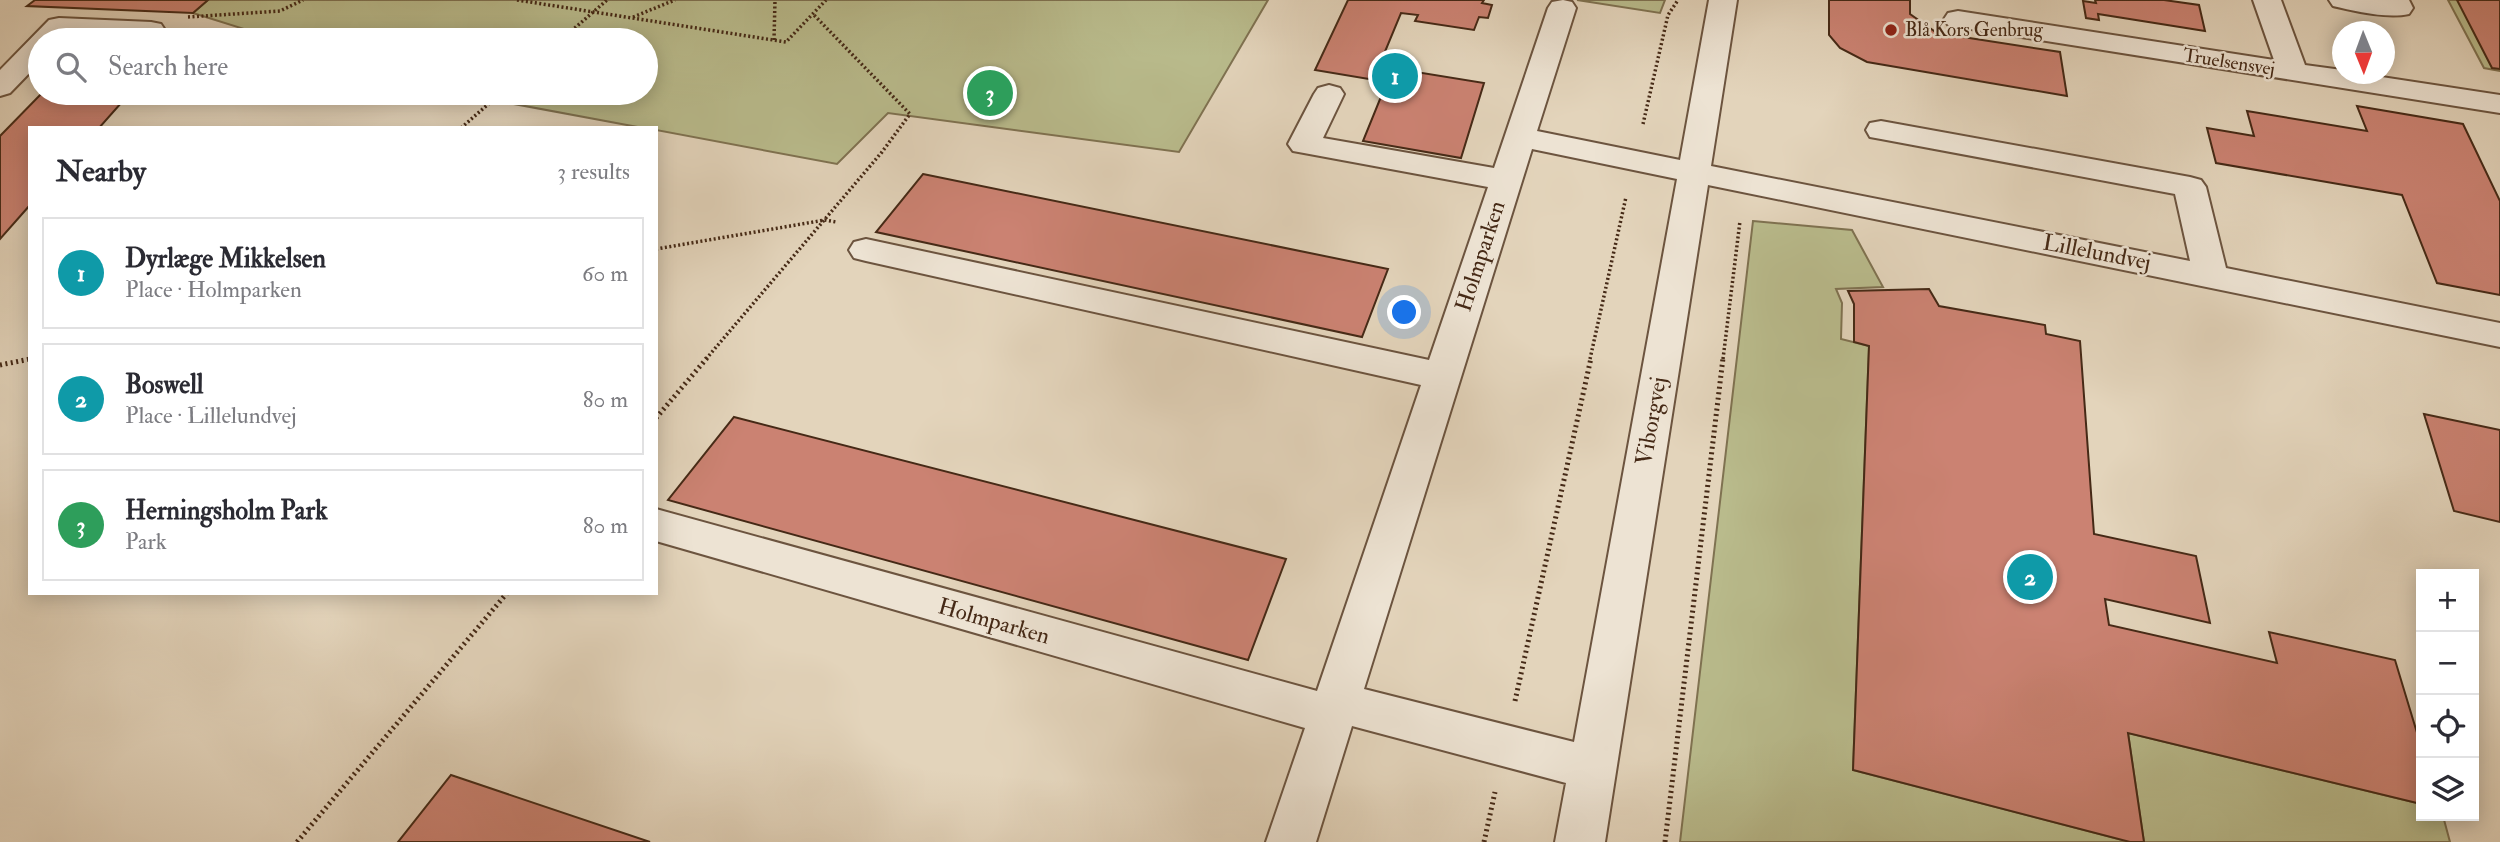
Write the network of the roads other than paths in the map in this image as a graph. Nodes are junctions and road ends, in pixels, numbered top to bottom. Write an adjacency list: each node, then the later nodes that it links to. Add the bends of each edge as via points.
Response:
1 (1723, 0): 16 (street, Viborgvej)
2 (2267, 0): 10 (street)
3 (2343, 0): 4 (street, via 2399,8)
4 (2395, 0)
5 (1562, 8): 15 (street, Holmparken)
6 (1958, 19): 10 (street, Truelsensvej)
7 (57, 28): 8 (street)
8 (105, 28)
9 (28, 58): 11 (street)
10 (2292, 71): 13 (street, Truelsensvej)
11 (0, 87)
12 (1329, 94): 17 (street, via 1304,144)
13 (2500, 104)
14 (1881, 130): 19 (street, via 2190,187)
15 (1519, 136): 16 (street); 17 (street, Holmparken)
16 (1694, 172): 19 (street, Lillelundvej); 24 (street, Viborgvej)
17 (1505, 180): 21 (street, Holmparken)
18 (866, 250): 21 (street)
19 (2211, 276): 20 (street, Lillelundvej)
20 (2500, 335)
21 (1442, 376): 23 (street, Holmparken)
22 (658, 527): 23 (street, Holmparken)
23 (1334, 709): 24 (street, Holmparken); 25 (street, Holmparken)
24 (1592, 768): 26 (street, Viborgvej)
25 (1291, 842)
26 (1580, 842)

